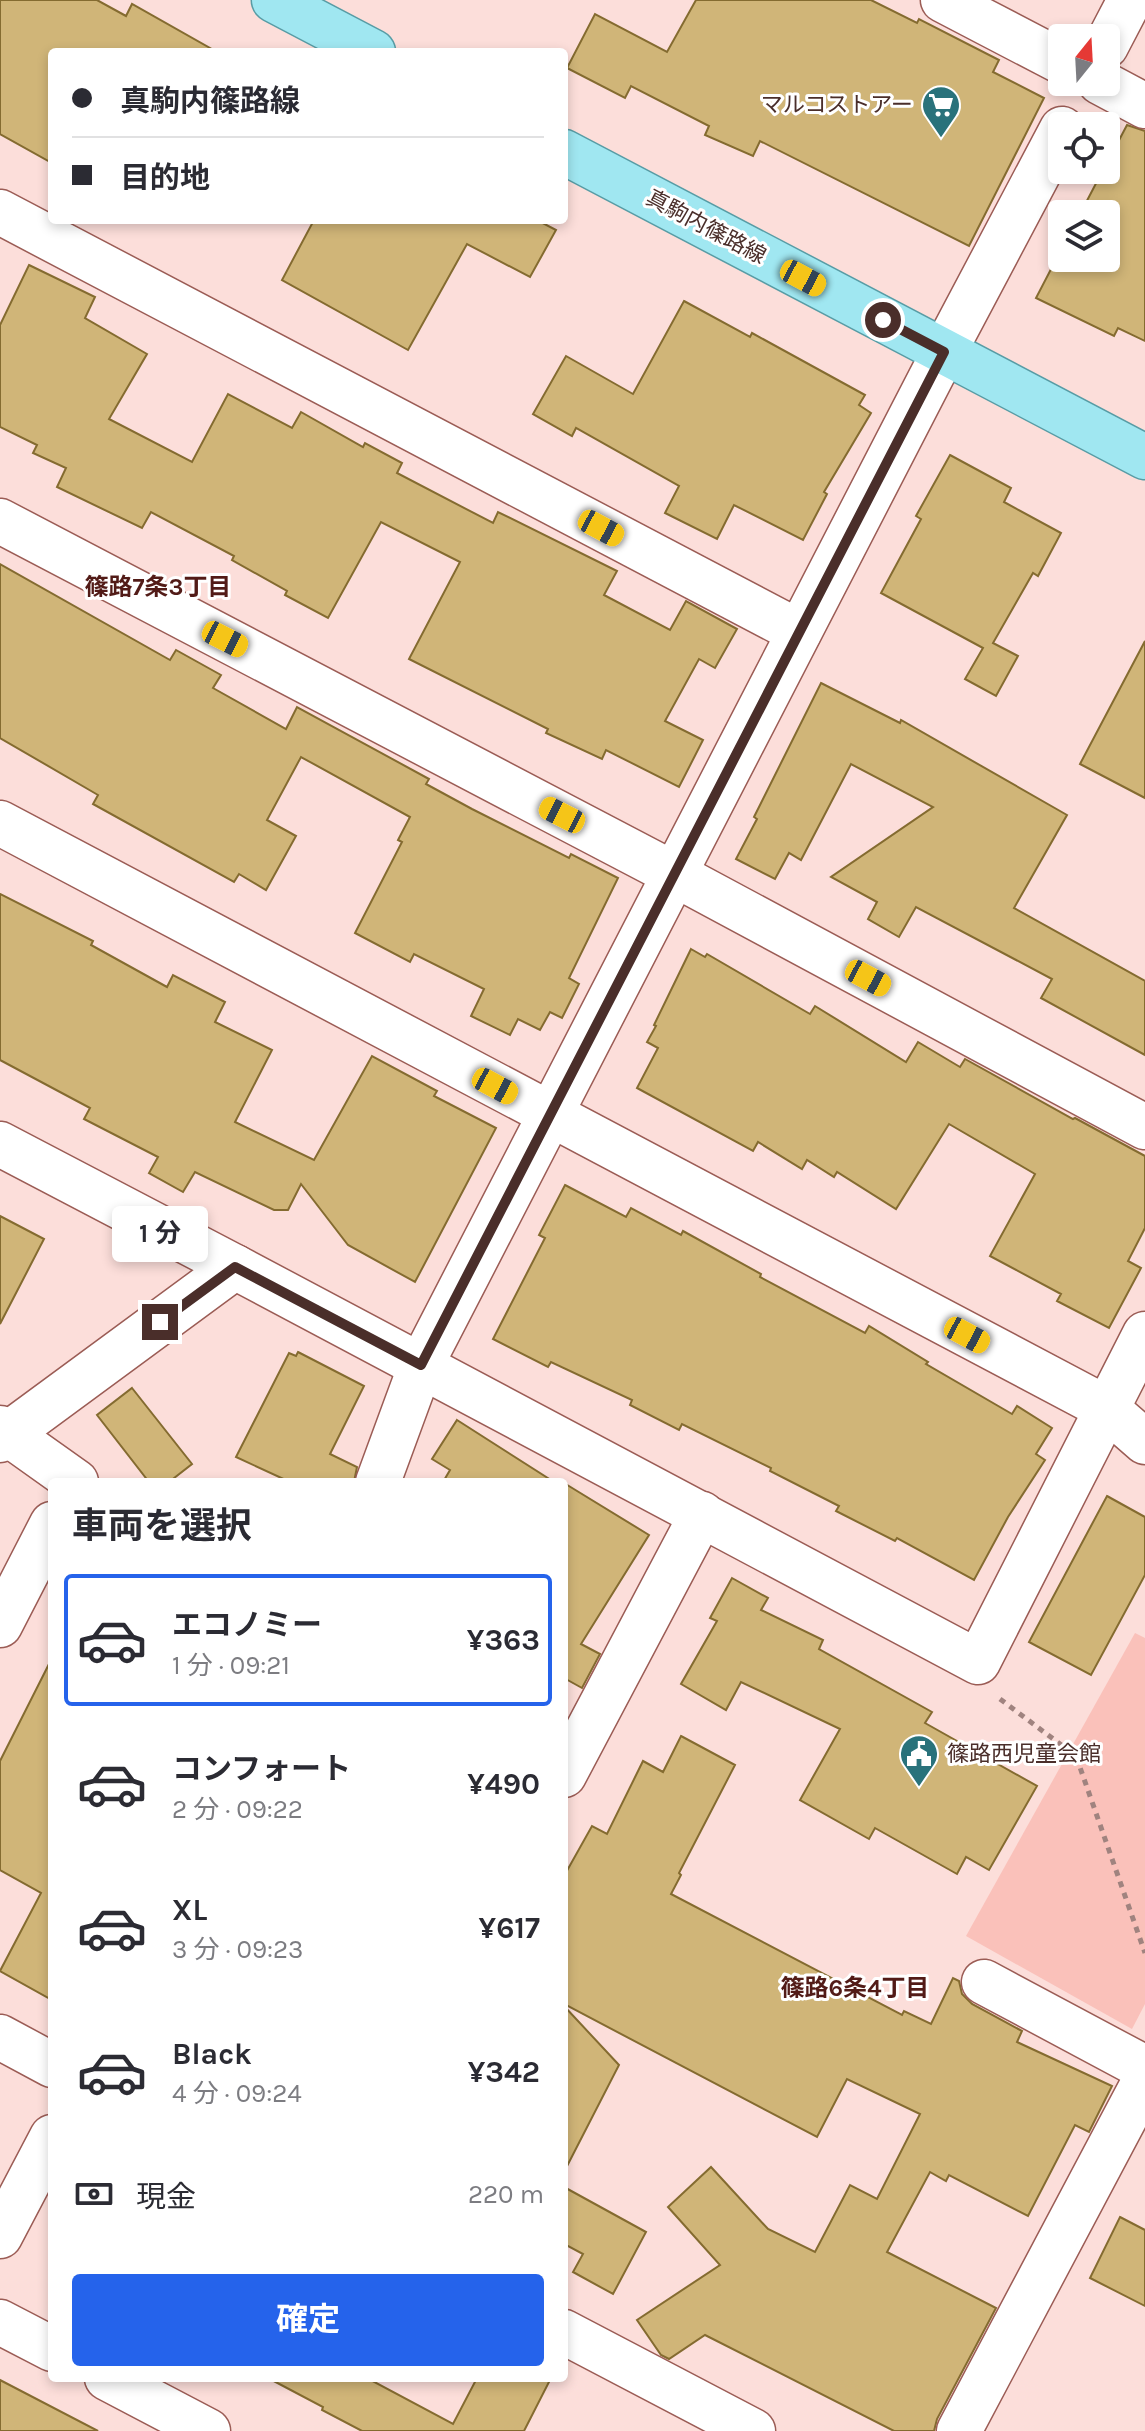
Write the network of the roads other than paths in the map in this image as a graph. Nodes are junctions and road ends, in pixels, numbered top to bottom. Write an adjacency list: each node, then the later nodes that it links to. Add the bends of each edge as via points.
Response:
1 (274, 0): 5 (main road)
2 (943, 0): 6 (street)
3 (1130, 0): 4 (street)
4 (1117, 24)
5 (365, 48)
6 (1048, 55)
7 (1120, 93): 8 (street)
8 (1145, 106)
9 (568, 154): 12 (main road, 真駒内篠路線)
10 (1048, 155): 12 (street)
11 (3, 221): 15 (street)
12 (944, 352): 13 (main road, 真駒内篠路線); 15 (street)
13 (1145, 457)
14 (0, 521): 17 (street)
15 (799, 632): 17 (street)
16 (0, 823): 18 (street)
17 (674, 874): 18 (street); 19 (street)
18 (550, 1116): 23 (street); 24 (street)
19 (1145, 1127)
20 (0, 1144): 21 (street)
21 (235, 1267): 23 (street); 25 (street)
22 (1145, 1334): 24 (street)
23 (421, 1365): 28 (street); 29 (street)
24 (1106, 1408): 26 (street); 29 (street, via 978,1662)
25 (3, 1434): 27 (street)
26 (1145, 1442)
27 (69, 1478)
28 (379, 1478)
29 (702, 1514): 32 (street)
30 (48, 1532): 31 (street)
31 (0, 1625)
32 (568, 1767)
33 (984, 1982): 36 (street)
34 (0, 2037): 35 (street)
35 (48, 2063)
36 (1145, 2068)
37 (1145, 2080): 47 (street)
38 (48, 2145): 39 (street)
39 (0, 2236)
40 (0, 2322): 42 (street)
41 (568, 2334): 46 (street)
42 (48, 2347)
43 (112, 2382): 44 (street)
44 (153, 2418): 45 (street)
45 (208, 2431)
46 (753, 2431)
47 (959, 2431)

